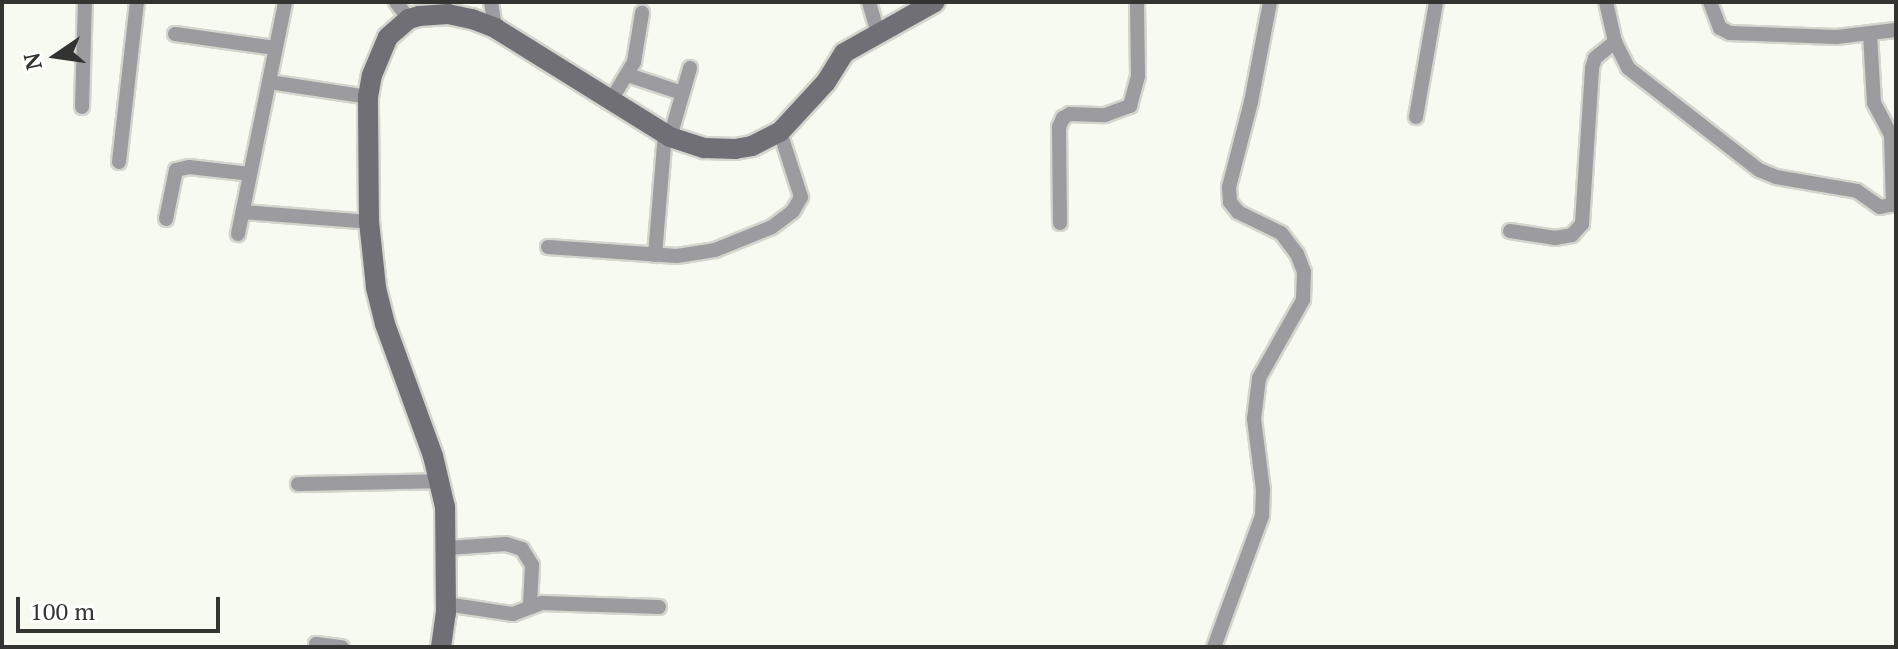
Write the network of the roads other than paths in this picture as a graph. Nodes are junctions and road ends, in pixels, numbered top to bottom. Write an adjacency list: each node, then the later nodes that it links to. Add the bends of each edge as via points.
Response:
1 (85, 2): 28 (street)
2 (137, 2): 32 (street)
3 (285, 2): 21 (street)
4 (396, 2): 14 (street)
5 (491, 2): 15 (street)
6 (869, 2): 17 (street)
7 (935, 2): 17 (street)
8 (1137, 2): 38 (street, via 1138,76 1130,106 1105,115 1070,114 1059,127)
9 (1270, 2): 52 (street, via 1230,202 1238,212 1281,233 1297,254 1304,272 1303,300 1259,378 1254,419 1262,516)
10 (1436, 2): 29 (street)
11 (1606, 2): 20 (street)
12 (1710, 2): 19 (street, via 1720,28 1730,33)
13 (642, 13): 23 (street)
14 (409, 19): 15 (street, via 448,14); 26 (street, via 388,37)
15 (495, 28): 27 (street)
16 (1896, 30): 19 (street)
17 (878, 33): 30 (street, via 844,53 826,82)
18 (175, 34): 21 (street)
19 (1870, 34): 34 (street, via 1874,103 1891,135)
20 (1615, 42): 34 (street, via 1620,57 1643,82 1759,170 1857,191 1880,207); 39 (street, via 1600,52 1592,68 1582,224 1572,235 1555,238)
21 (275, 48): 24 (street)
22 (690, 68): 25 (street)
23 (628, 75): 25 (street); 27 (street)
24 (269, 82): 26 (street); 33 (street)
25 (682, 93): 31 (street)
26 (368, 97): 37 (street)
27 (610, 102): 31 (street)
28 (82, 107)
29 (1416, 117)
30 (780, 132): 31 (street, via 735,149 704,148); 42 (street, via 801,197 793,211 772,227 715,250)
31 (667, 136): 42 (street)
32 (119, 162)
33 (250, 174): 35 (street); 36 (street, via 176,170)
34 (1895, 204)
35 (243, 212): 37 (street); 40 (street)
36 (166, 219)
37 (369, 222): 43 (street, via 385,324)
38 (1060, 223)
39 (1510, 231)
40 (238, 234)
41 (548, 247): 42 (street)
42 (655, 255)
43 (440, 481): 44 (street); 45 (street)
44 (298, 484)
45 (447, 548): 46 (street); 47 (street, via 506,544 522,549 532,565)
46 (446, 604): 47 (street, via 513,614); 51 (street)
47 (530, 606): 48 (street)
48 (659, 607)
49 (316, 644): 50 (street)
50 (342, 647)
51 (441, 647)
52 (1214, 647)

